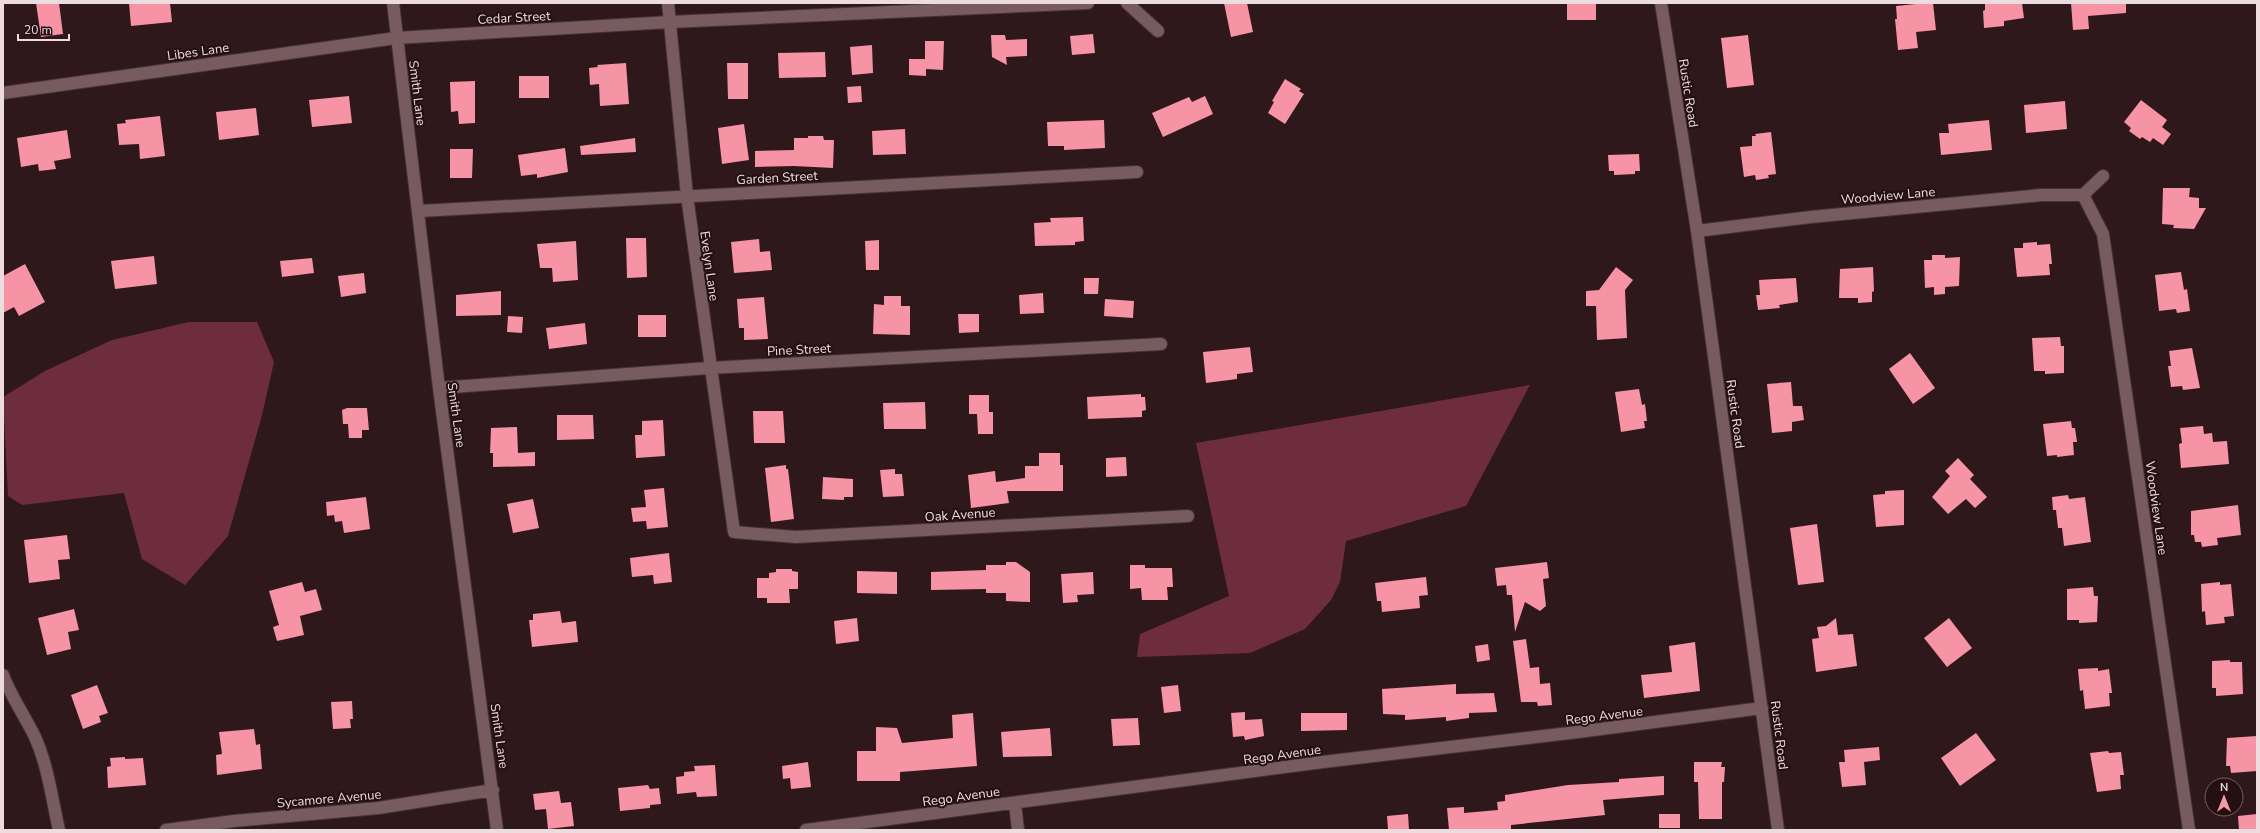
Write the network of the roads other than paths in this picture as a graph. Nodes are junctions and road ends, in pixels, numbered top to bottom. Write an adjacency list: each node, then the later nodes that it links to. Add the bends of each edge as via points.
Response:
1 (392, 3): 8 (street, Smith Lane)
2 (668, 3): 6 (street, Evelyn Lane)
3 (1088, 3): 6 (street, Cedar Street)
4 (1128, 3): 7 (street)
5 (1660, 3): 15 (street, Rustic Road)
6 (670, 22): 8 (street, Cedar Street); 13 (street, Evelyn Lane)
7 (1158, 31)
8 (396, 38): 9 (street, Libes Lane); 14 (street, Smith Lane)
9 (3, 93)
10 (1137, 172): 13 (street, Garden Street)
11 (2103, 176): 12 (street)
12 (2083, 194): 15 (street, Woodview Lane, via 2041,195 1811,216); 31 (street, Woodview Lane, via 2103,234)
13 (686, 196): 14 (street, Garden Street); 17 (street, Evelyn Lane)
14 (419, 211): 18 (street, Smith Lane)
15 (1697, 232): 22 (street, Rustic Road)
16 (1161, 344): 17 (street, Pine Street)
17 (709, 368): 18 (street, Pine Street); 20 (street, Evelyn Lane)
18 (439, 388): 23 (street, Smith Lane)
19 (1188, 516): 20 (street, Oak Avenue, via 796,537)
20 (734, 532)
21 (3, 674): 25 (street, via 9,693 35,738 45,766)
22 (1762, 708): 24 (street, Rego Avenue); 30 (street, Rustic Road)
23 (493, 790): 26 (street, Sycamore Avenue, via 378,808); 27 (street, Smith Lane)
24 (1015, 803): 28 (street, Rego Avenue); 29 (street)
25 (59, 830)
26 (166, 830)
27 (497, 830)
28 (806, 830)
29 (1018, 830)
30 (1778, 830)
31 (2189, 830)

